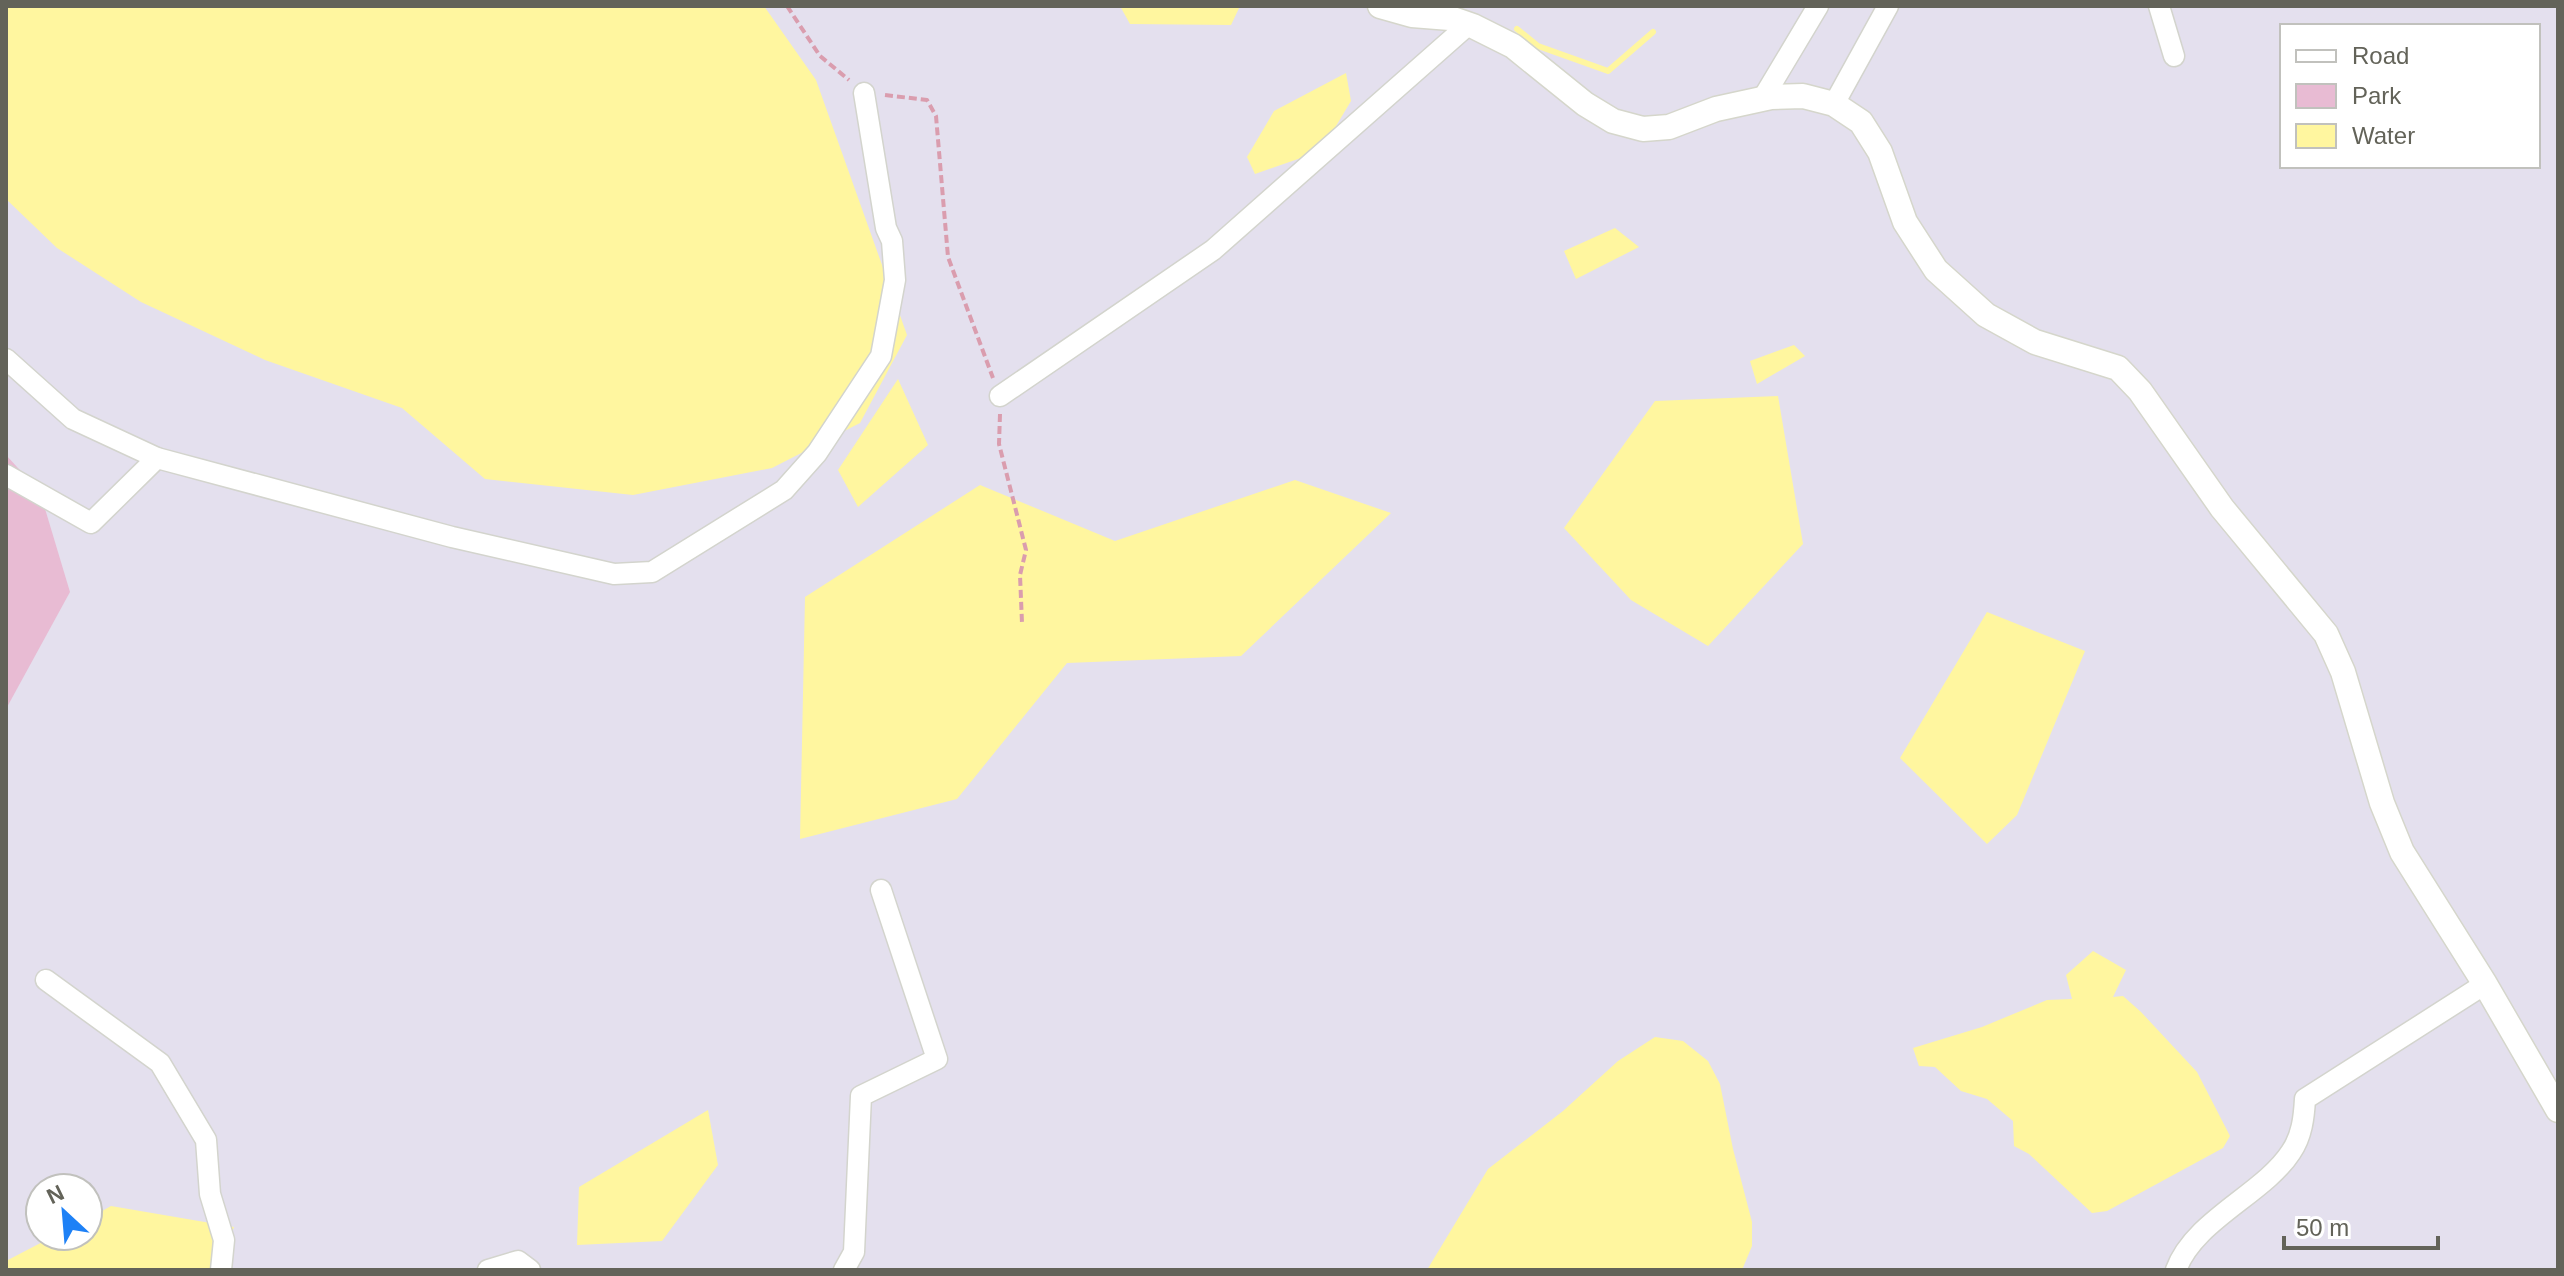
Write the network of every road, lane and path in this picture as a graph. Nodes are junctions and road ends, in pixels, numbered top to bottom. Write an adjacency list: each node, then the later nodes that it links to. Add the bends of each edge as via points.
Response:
1 (787, 6): 8 (path, via 820,56)
2 (1380, 6): 6 (street)
3 (1818, 6): 9 (street)
4 (1888, 6): 10 (street)
5 (2159, 6): 7 (street)
6 (1468, 25): 9 (street, via 1513,46 1613,121 1643,129 1669,127); 12 (street, via 1213,250)
7 (2174, 56)
8 (864, 93): 12 (path, via 927,100 936,116 948,257); 13 (street, via 895,280 881,356 817,453 784,490 652,572 614,574 467,541)
9 (1763, 98): 10 (street, via 1803,96)
10 (1834, 104): 18 (street, via 1861,122 1880,152 1905,222 1936,270 1986,315 2010,329 2118,368 2222,508 2326,634 2402,852)
11 (6, 359): 13 (street, via 73,419)
12 (1000, 396): 15 (path, via 999,444 1026,550 1020,575)
13 (157, 458): 14 (street, via 91,523)
14 (6, 475)
15 (1022, 623)
16 (881, 890): 20 (street, via 937,1059 861,1096)
17 (46, 980): 21 (street, via 160,1063 206,1140 210,1194 224,1240)
18 (2485, 984): 19 (street); 24 (street, via 2305,1099 2304,1122 2291,1152 2196,1238)
19 (2558, 1110)
20 (850, 1264)
21 (221, 1270)
22 (488, 1270): 23 (street, via 518,1261)
23 (530, 1270)
24 (2176, 1270)

